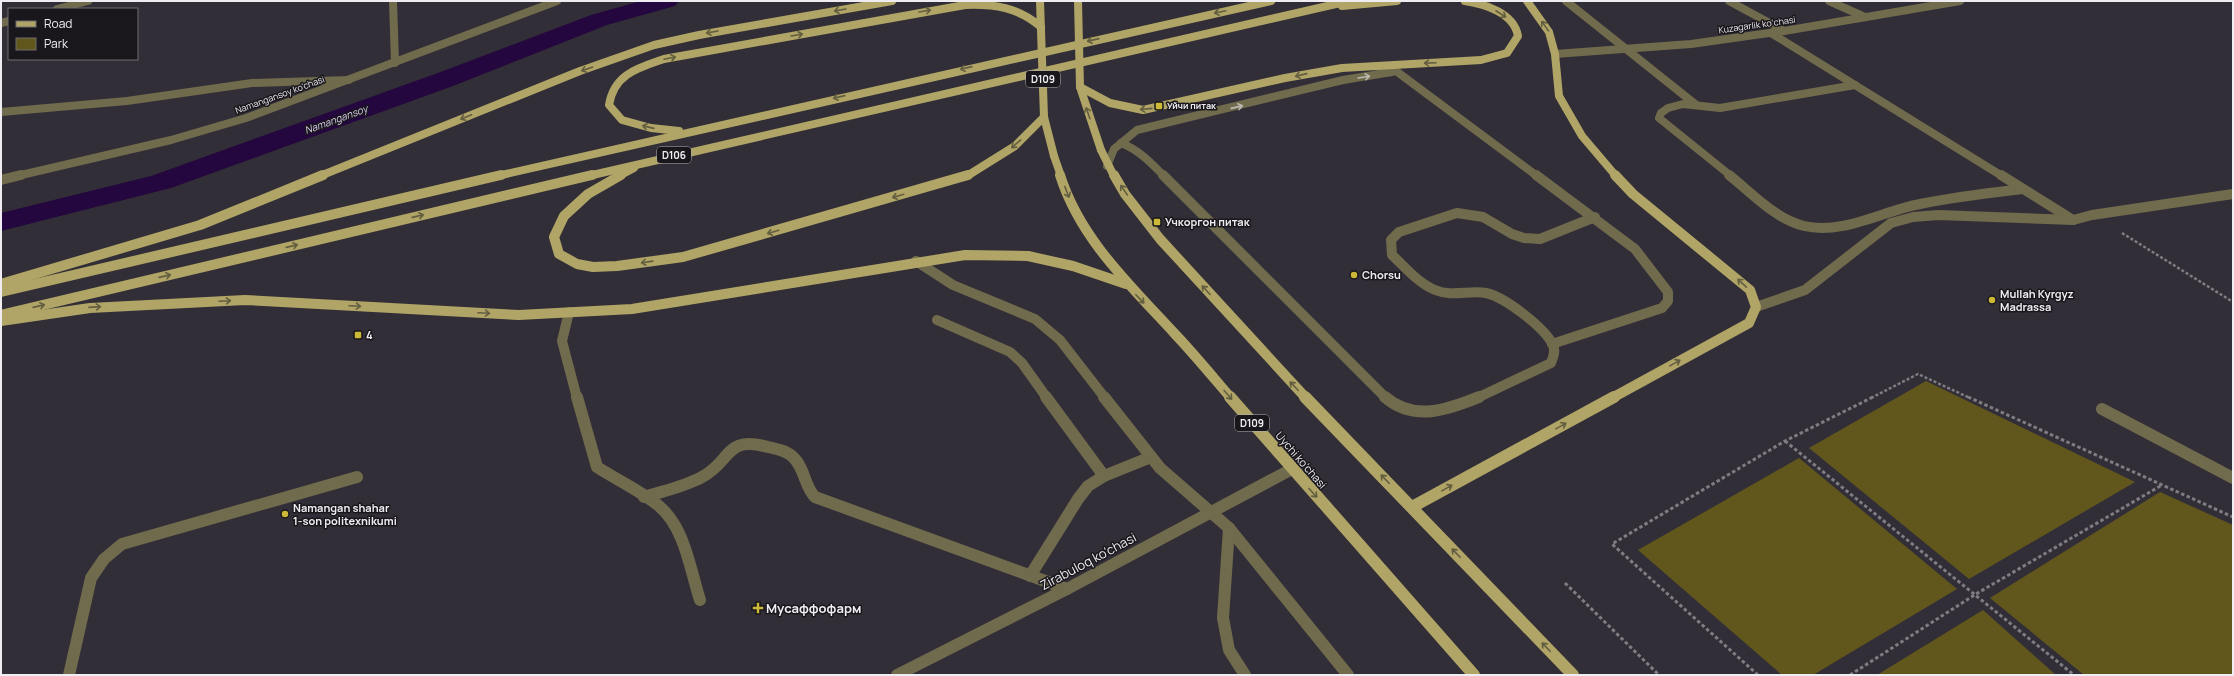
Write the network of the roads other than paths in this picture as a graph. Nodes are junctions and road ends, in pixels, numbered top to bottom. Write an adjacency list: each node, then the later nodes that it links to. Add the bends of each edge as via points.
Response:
1 (88, 1): 16 (street)
2 (392, 1): 24 (street)
3 (557, 1): 24 (street, Namangansoy ko'chasi)
4 (892, 1): 43 (main road, one-way to 43, via 699,35 654,46 573,74 200,224)
5 (1040, 1): 19 (main road, D109, bridge)
6 (1078, 1): 29 (main road, bridge)
7 (1272, 1): 33 (main road, D106, one-way to 33)
8 (1349, 1): 17 (main road, D106)
9 (1397, 1): 17 (main road)
10 (1465, 1): 25 (main road, one-way to 25, via 1501,13 1518,27 1516,42 1507,54 1477,61)
11 (1527, 1): 23 (main road, one-way to 11, via 1549,32)
12 (1566, 1): 22 (street)
13 (1729, 1): 20 (street)
14 (1829, 1): 18 (street)
15 (1960, 1): 18 (street, Kuzagarlik koʻchasi)
16 (61, 8)
17 (1322, 8): 35 (main road, D106)
18 (1864, 17): 20 (street, Kuzagarlik koʻchasi)
19 (1041, 27): 32 (main road, D109, bridge); 33 (main road, one-way to 19, via 651,128 622,120 609,105 610,94 617,81 635,70 664,59 950,7 981,4 1020,10)
20 (1784, 31): 21 (street, Kuzagarlik koʻchasi)
21 (1771, 33): 22 (street, Kuzagarlik koʻchasi, via 1691,44); 28 (street)
22 (1626, 48): 23 (street, Kuzagarlik koʻchasi); 30 (street)
23 (1555, 54): 46 (main road, one-way to 23, via 1750,290 1633,194 1601,160 1582,136 1559,96)
24 (395, 63): 27 (street, Namangansoy ko'chasi)
25 (1371, 65): 26 (street); 29 (main road, one-way to 29, via 1332,68 1143,110 1118,107 1098,100)
26 (1396, 71): 34 (street, one-way to 26, via 1137,130 1343,80); 40 (street)
27 (352, 80): 31 (street, via 252,83 127,101); 37 (street, Namangansoy ko'chasi, via 246,118 171,140)
28 (1855, 85): 30 (street, via 1720,108); 38 (street)
29 (1080, 87): 36 (main road, one-way to 29, bridge)
30 (1695, 104): 38 (street, via 1668,108 1660,113 1658,118 1766,205 1805,226 1826,228 1847,225 1904,207)
31 (1, 112)
32 (1044, 118): 35 (main road, one-way to 35, via 1014,146 964,178 683,257 593,267 577,264 559,254 554,237 564,216 588,194); 44 (main road, Uychi ko’chasi / D109, one-way to 44, bridge, via 1067,196 1082,223)
33 (686, 132): 45 (main road, D106)
34 (1121, 143): 36 (street, via 1114,149); 51 (street, via 1144,156 1386,398 1401,408 1424,413 1446,411 1551,363 1555,353)
35 (645, 162): 48 (main road, D106, one-way to 35)
36 (1107, 166): 59 (main road, one-way to 36, via 1283,374 1191,274 1140,214)
37 (1, 180)
38 (2022, 188): 41 (street)
39 (2233, 194): 41 (street)
40 (1595, 217): 51 (street, via 1636,249 1668,292 1668,301 1662,308); 51 (street, via 1540,239 1512,234 1483,217 1457,213 1399,232 1392,240 1392,255 1433,289 1447,295 1482,292 1495,296 1545,335)
41 (2073, 220): 46 (street, via 1938,215 1913,217 1891,223 1805,290)
42 (916, 261): 44 (main road, via 965,255 1028,256 1073,266); 47 (main road, via 632,309); 53 (street, via 953,285 1035,319 1049,330 1060,340)
43 (1, 284)
44 (1126, 284): 54 (main road, Uychi ko’chasi / D109, one-way to 54, via 1175,334)
45 (1, 292)
46 (1756, 307): 59 (main road, one-way to 46, via 1749,323)
47 (569, 312): 50 (main road, one-way to 47, via 90,308 245,300 519,315); 58 (street, via 562,341 592,455 597,467)
48 (1, 315)
49 (937, 320): 55 (street, via 1010,352 1022,363)
50 (1, 321)
51 (1552, 344)
52 (2102, 409): 57 (street)
53 (1151, 457): 55 (street); 60 (street, via 1160,468)
54 (1292, 469): 60 (street, Zirabuloq ko'chasi); 69 (main road, Uychi ko’chasi / D109, one-way to 69)
55 (1104, 476): 62 (street, via 1088,486 1078,499)
56 (357, 477): 65 (street, via 127,543 106,555 96,566 91,578)
57 (2233, 478)
58 (644, 497): 62 (street, via 705,475 739,444 758,443 781,450 797,460 807,490 814,498); 64 (street, via 659,506 676,528)
59 (1412, 507): 70 (main road, one-way to 59)
60 (1211, 512): 61 (street); 63 (street, Zirabuloq ko'chasi)
61 (1229, 528): 67 (street, via 1223,607 1224,629 1228,647); 68 (street)
62 (1030, 576): 63 (street)
63 (1067, 589): 66 (street, Zirabuloq ko'chasi)
64 (700, 600)
65 (69, 675)
66 (897, 675)
67 (1245, 675)
68 (1348, 675)
69 (1474, 675)
70 (1573, 675)

